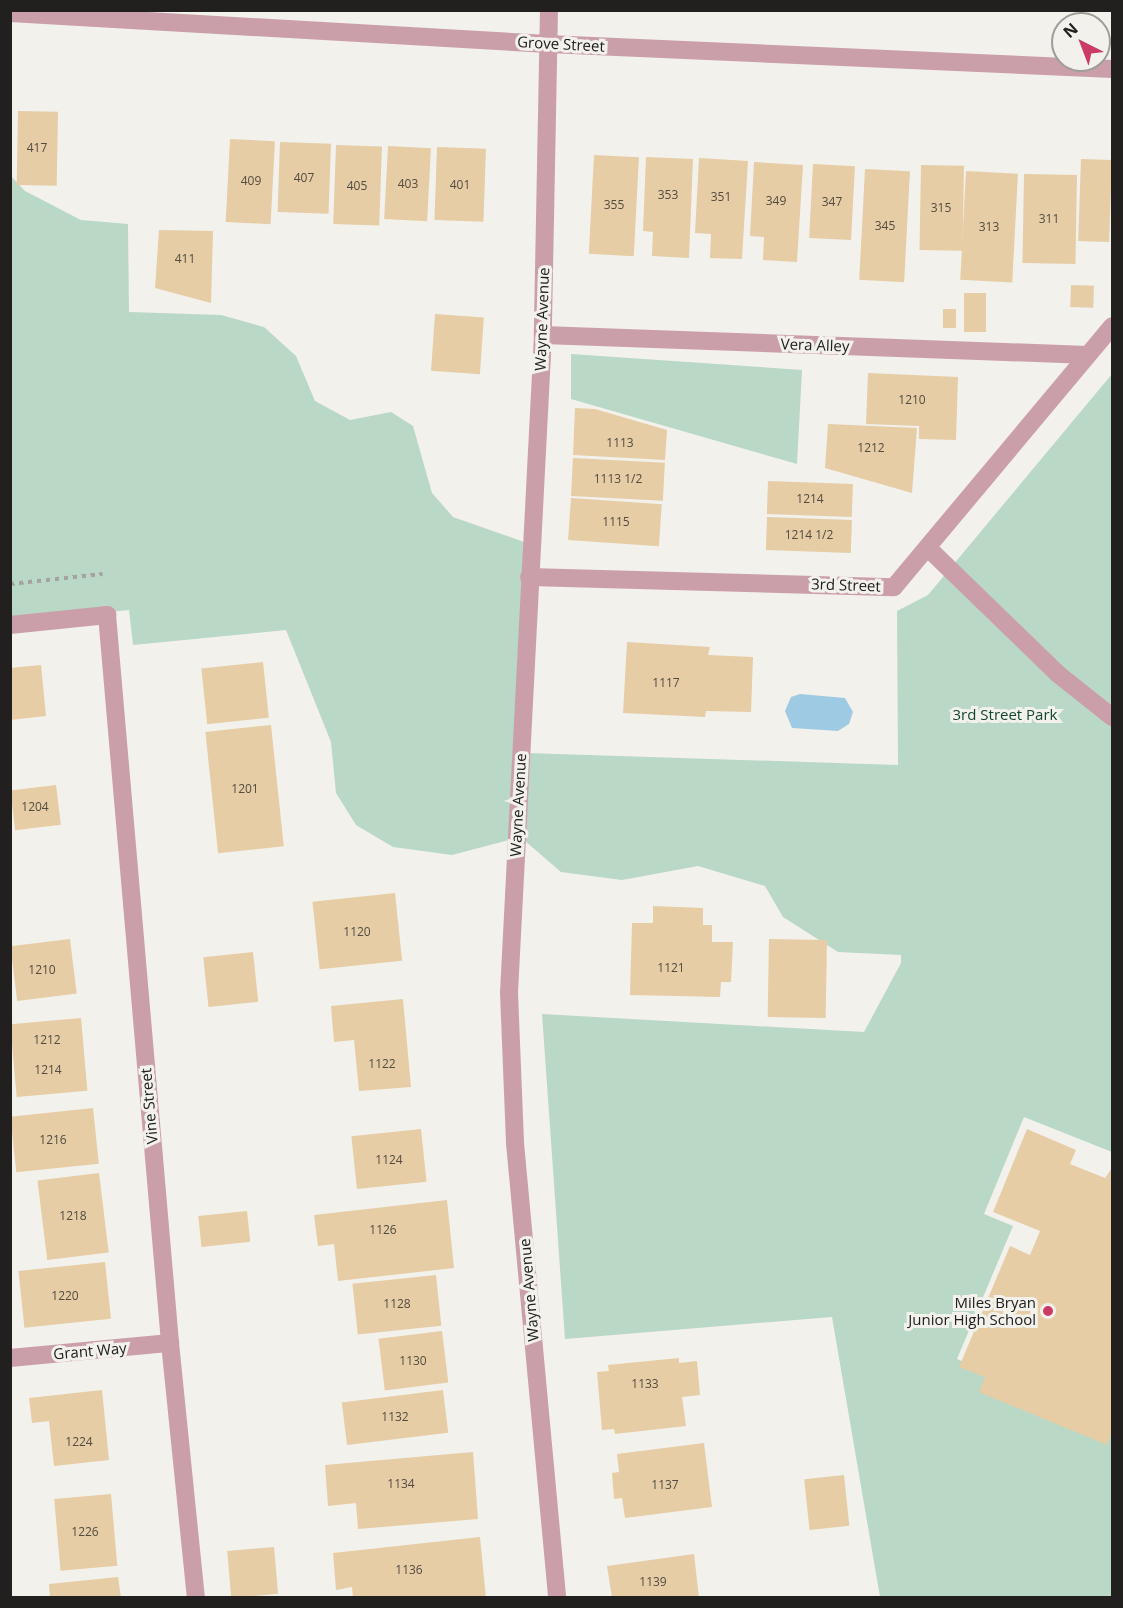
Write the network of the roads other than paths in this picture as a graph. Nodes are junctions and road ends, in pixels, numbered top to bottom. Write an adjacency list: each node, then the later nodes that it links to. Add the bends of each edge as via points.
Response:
1 (549, 10): 3 (street, Wayne Avenue)
2 (10, 13): 3 (street, Grove Street)
3 (548, 44): 4 (street, Grove Street); 6 (street, Wayne Avenue)
4 (1113, 69)
5 (1113, 326): 7 (street, 3rd Street)
6 (543, 335): 7 (street, Vera Alley); 9 (street, Wayne Avenue)
7 (1088, 355): 8 (street, 3rd Street)
8 (928, 548): 9 (street, 3rd Street, via 894,587); 11 (street, via 1058,674)
9 (529, 577): 15 (street, Wayne Avenue, via 509,993 515,1143)
10 (10, 625): 12 (street, Vine Street, via 107,615)
11 (1113, 717)
12 (170, 1343): 13 (street, Grant Way); 14 (street, Vine Street)
13 (10, 1358)
14 (196, 1598)
15 (557, 1598)

